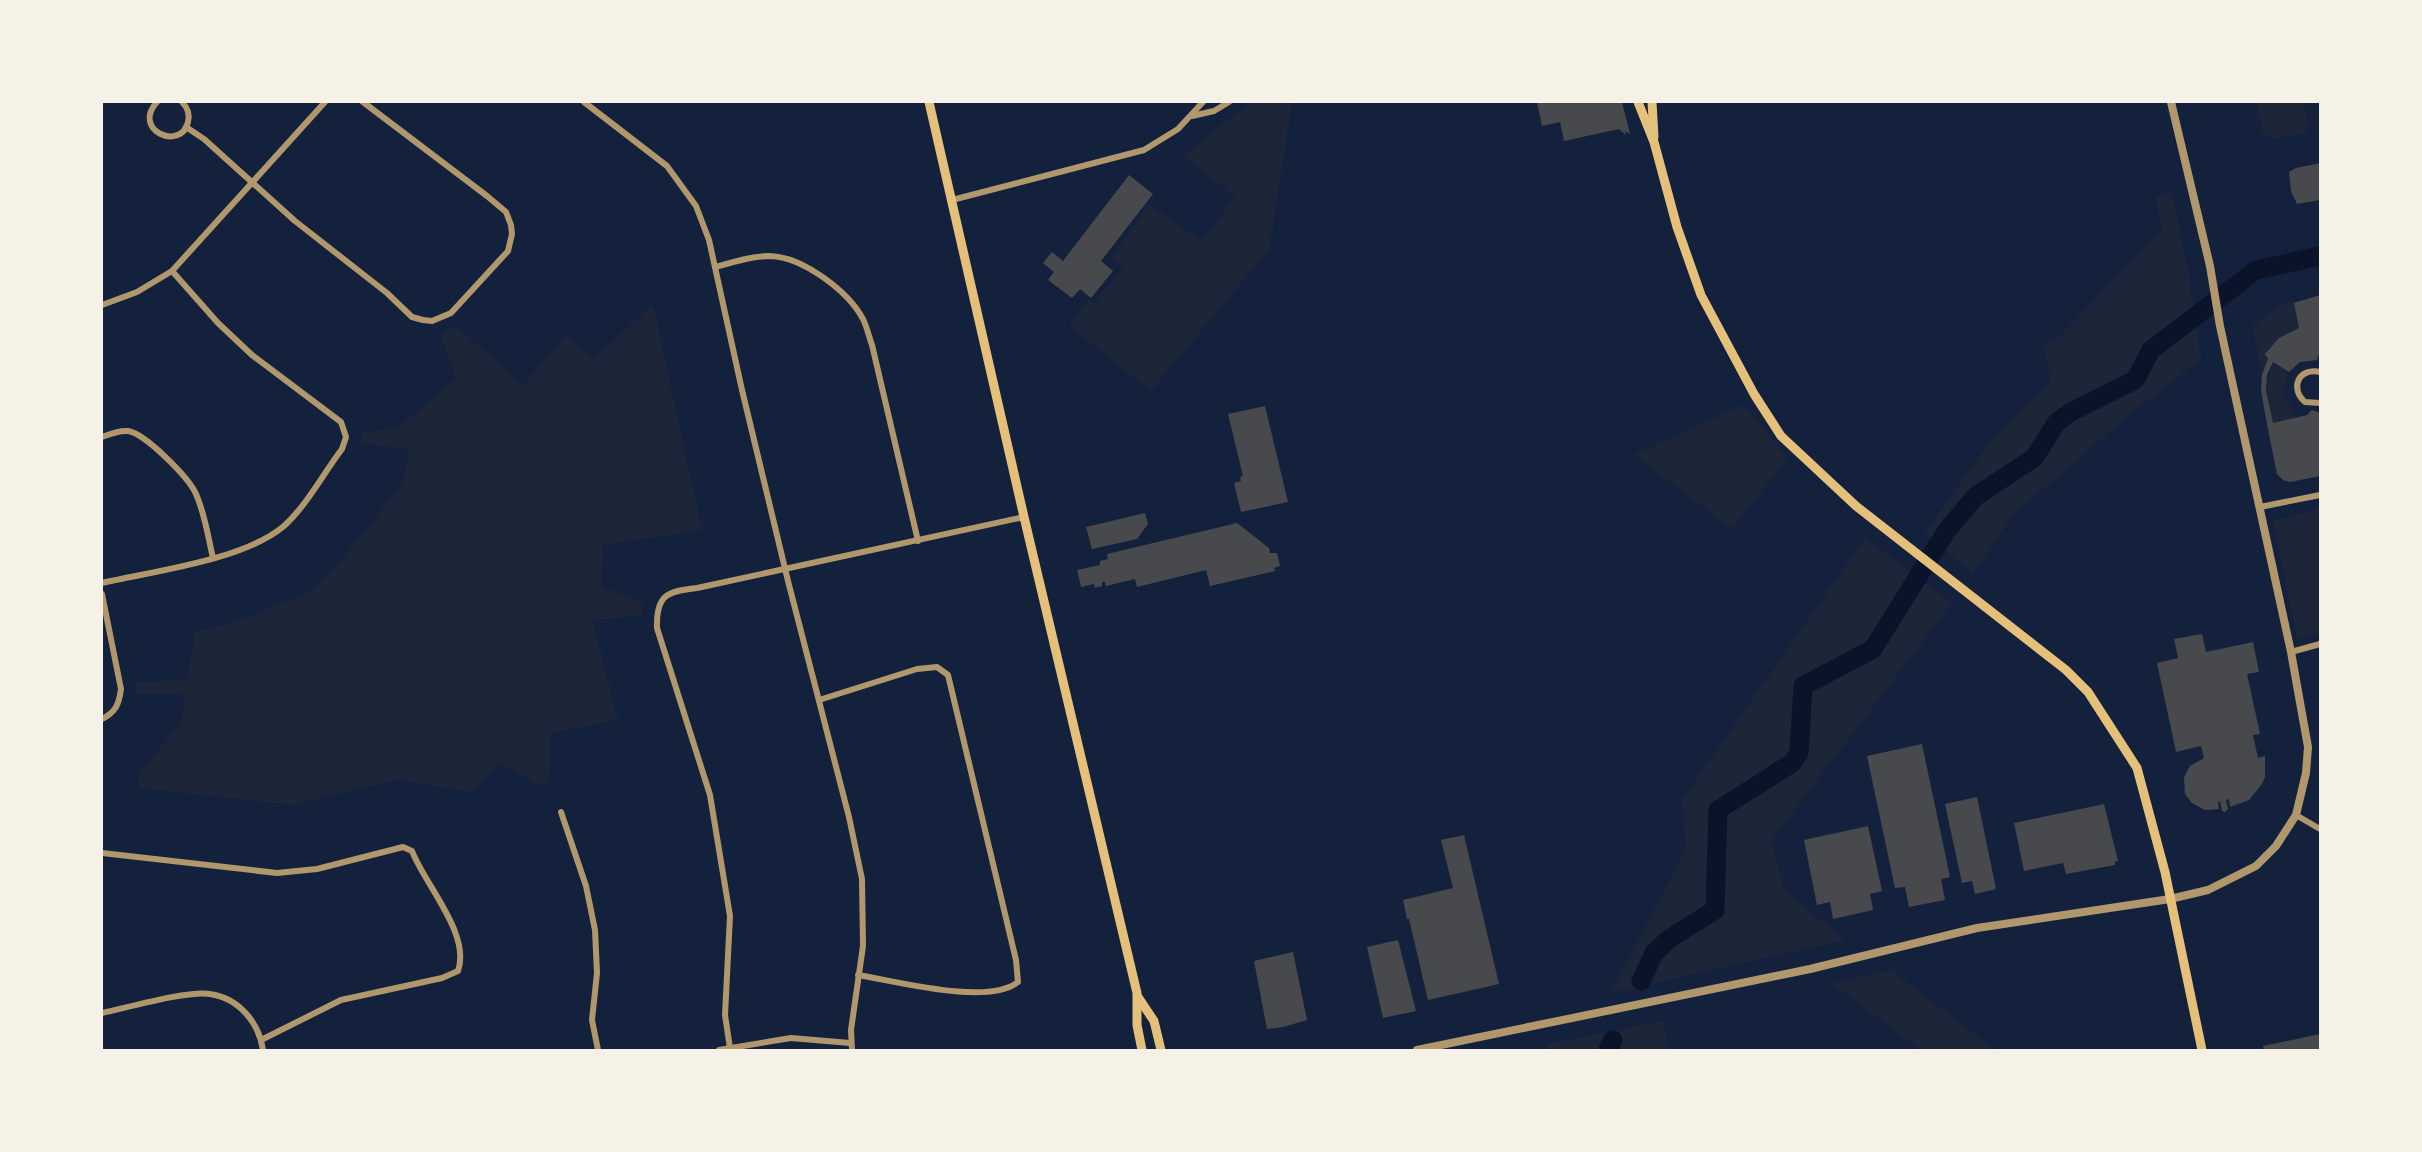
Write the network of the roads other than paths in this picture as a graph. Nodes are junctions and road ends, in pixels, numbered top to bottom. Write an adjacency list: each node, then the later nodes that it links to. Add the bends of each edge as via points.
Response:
1 (157, 102): 13 (street, via 149,115 157,132 176,135)
2 (182, 102): 13 (street, via 189,115)
3 (326, 102): 15 (street)
4 (363, 102): 15 (street, via 506,212 512,234 508,251 451,313 432,321 412,317)
5 (584, 102): 17 (street, via 676,177 701,219)
6 (929, 102): 16 (main road)
7 (1203, 102): 12 (street)
8 (1229, 102): 12 (street)
9 (1638, 102): 14 (main road)
10 (1652, 102): 14 (main road)
11 (2173, 102): 24 (street)
12 (1192, 116): 16 (street, via 1144,150)
13 (186, 127): 15 (street)
14 (1654, 142): 39 (main road, via 1676,227 1701,295 1781,436 1856,506 2088,692 2137,768)
15 (253, 183): 18 (street)
16 (951, 200): 25 (main road)
17 (716, 267): 26 (street, via 762,257 787,258 811,270 856,308 872,345); 28 (street)
18 (172, 271): 19 (street, via 137,292); 27 (street, via 252,355 341,422 346,437 342,449 286,524 245,549)
19 (102, 305)
20 (2320, 372): 21 (street, via 2303,374 2297,383 2305,402)
21 (2320, 403)
22 (102, 437): 27 (street, via 114,432 135,433 182,476 195,491)
23 (2320, 495): 24 (street)
24 (2260, 508): 32 (street)
25 (1024, 517): 26 (street); 41 (main road)
26 (918, 541): 28 (street)
27 (213, 558): 29 (street)
28 (785, 569): 33 (street); 45 (street, via 675,591 663,597 657,617 704,772 724,876 730,916 725,1016)
29 (102, 583)
30 (102, 594): 34 (street, via 121,689 114,712)
31 (2320, 644): 32 (street)
32 (2291, 652): 36 (street, via 2308,747)
33 (820, 700): 40 (street, via 862,879 863,946); 40 (street, via 928,667 948,675 1018,982 997,992 975,993)
34 (102, 719)
35 (561, 812): 47 (street, via 586,886 595,930 592,1020)
36 (2296, 815): 37 (street); 39 (street, via 2256,866 2208,890)
37 (2320, 829)
38 (102, 853): 43 (street, via 276,873 317,869 403,847 412,851 457,936 463,959 458,971 341,1000)
39 (2170, 899): 51 (street, via 1989,926 1810,969); 52 (main road)
40 (858, 975): 44 (street)
41 (1138, 998): 49 (main road); 50 (main road, via 1154,1021)
42 (102, 1013): 43 (street, via 212,994 236,1004)
43 (261, 1040): 46 (street)
44 (851, 1047): 45 (street, via 791,1038)
45 (730, 1048): 48 (street)
46 (263, 1051)
47 (598, 1051)
48 (719, 1051)
49 (1142, 1051)
50 (1161, 1051)
51 (1417, 1051)
52 (2202, 1051)

